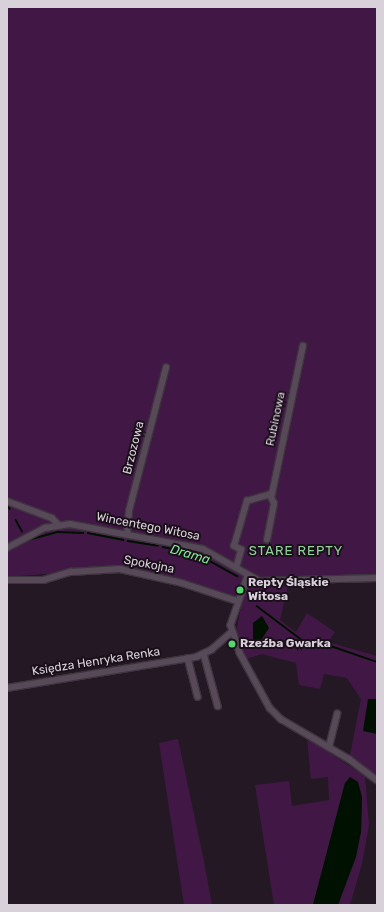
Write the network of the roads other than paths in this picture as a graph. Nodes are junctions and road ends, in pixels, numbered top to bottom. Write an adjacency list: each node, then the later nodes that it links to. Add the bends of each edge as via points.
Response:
1 (303, 346): 3 (street, Rubinowa)
2 (166, 368): 6 (street, Brzozowa, via 129,511)
3 (270, 495): 7 (street, Rubinowa, via 274,504); 9 (street, via 248,501 234,546 242,550)
4 (7, 501): 5 (street, via 52,518)
5 (59, 525): 6 (street, Wincentego Witosa); 8 (street, Wincentego Witosa, via 30,534)
6 (127, 534): 9 (street, Wincentego Witosa, via 203,548)
7 (267, 540)
8 (7, 548)
9 (236, 568): 10 (street, Wincentego Witosa)
10 (248, 576): 11 (street, Wincentego Witosa, via 274,582); 13 (street)
11 (377, 578)
12 (7, 580): 13 (street, Spokojna, via 44,580 71,572 120,570 182,583)
13 (237, 601): 14 (street)
14 (232, 632): 15 (street, Księdza Henryka Renka); 21 (street, via 258,688 274,714)
15 (204, 654): 16 (street, Księdza Henryka Renka); 19 (street)
16 (188, 658): 17 (street, Księdza Henryka Renka); 18 (street)
17 (7, 688)
18 (198, 697)
19 (218, 706)
20 (337, 714): 21 (street)
21 (329, 747): 22 (street)
22 (377, 780)

